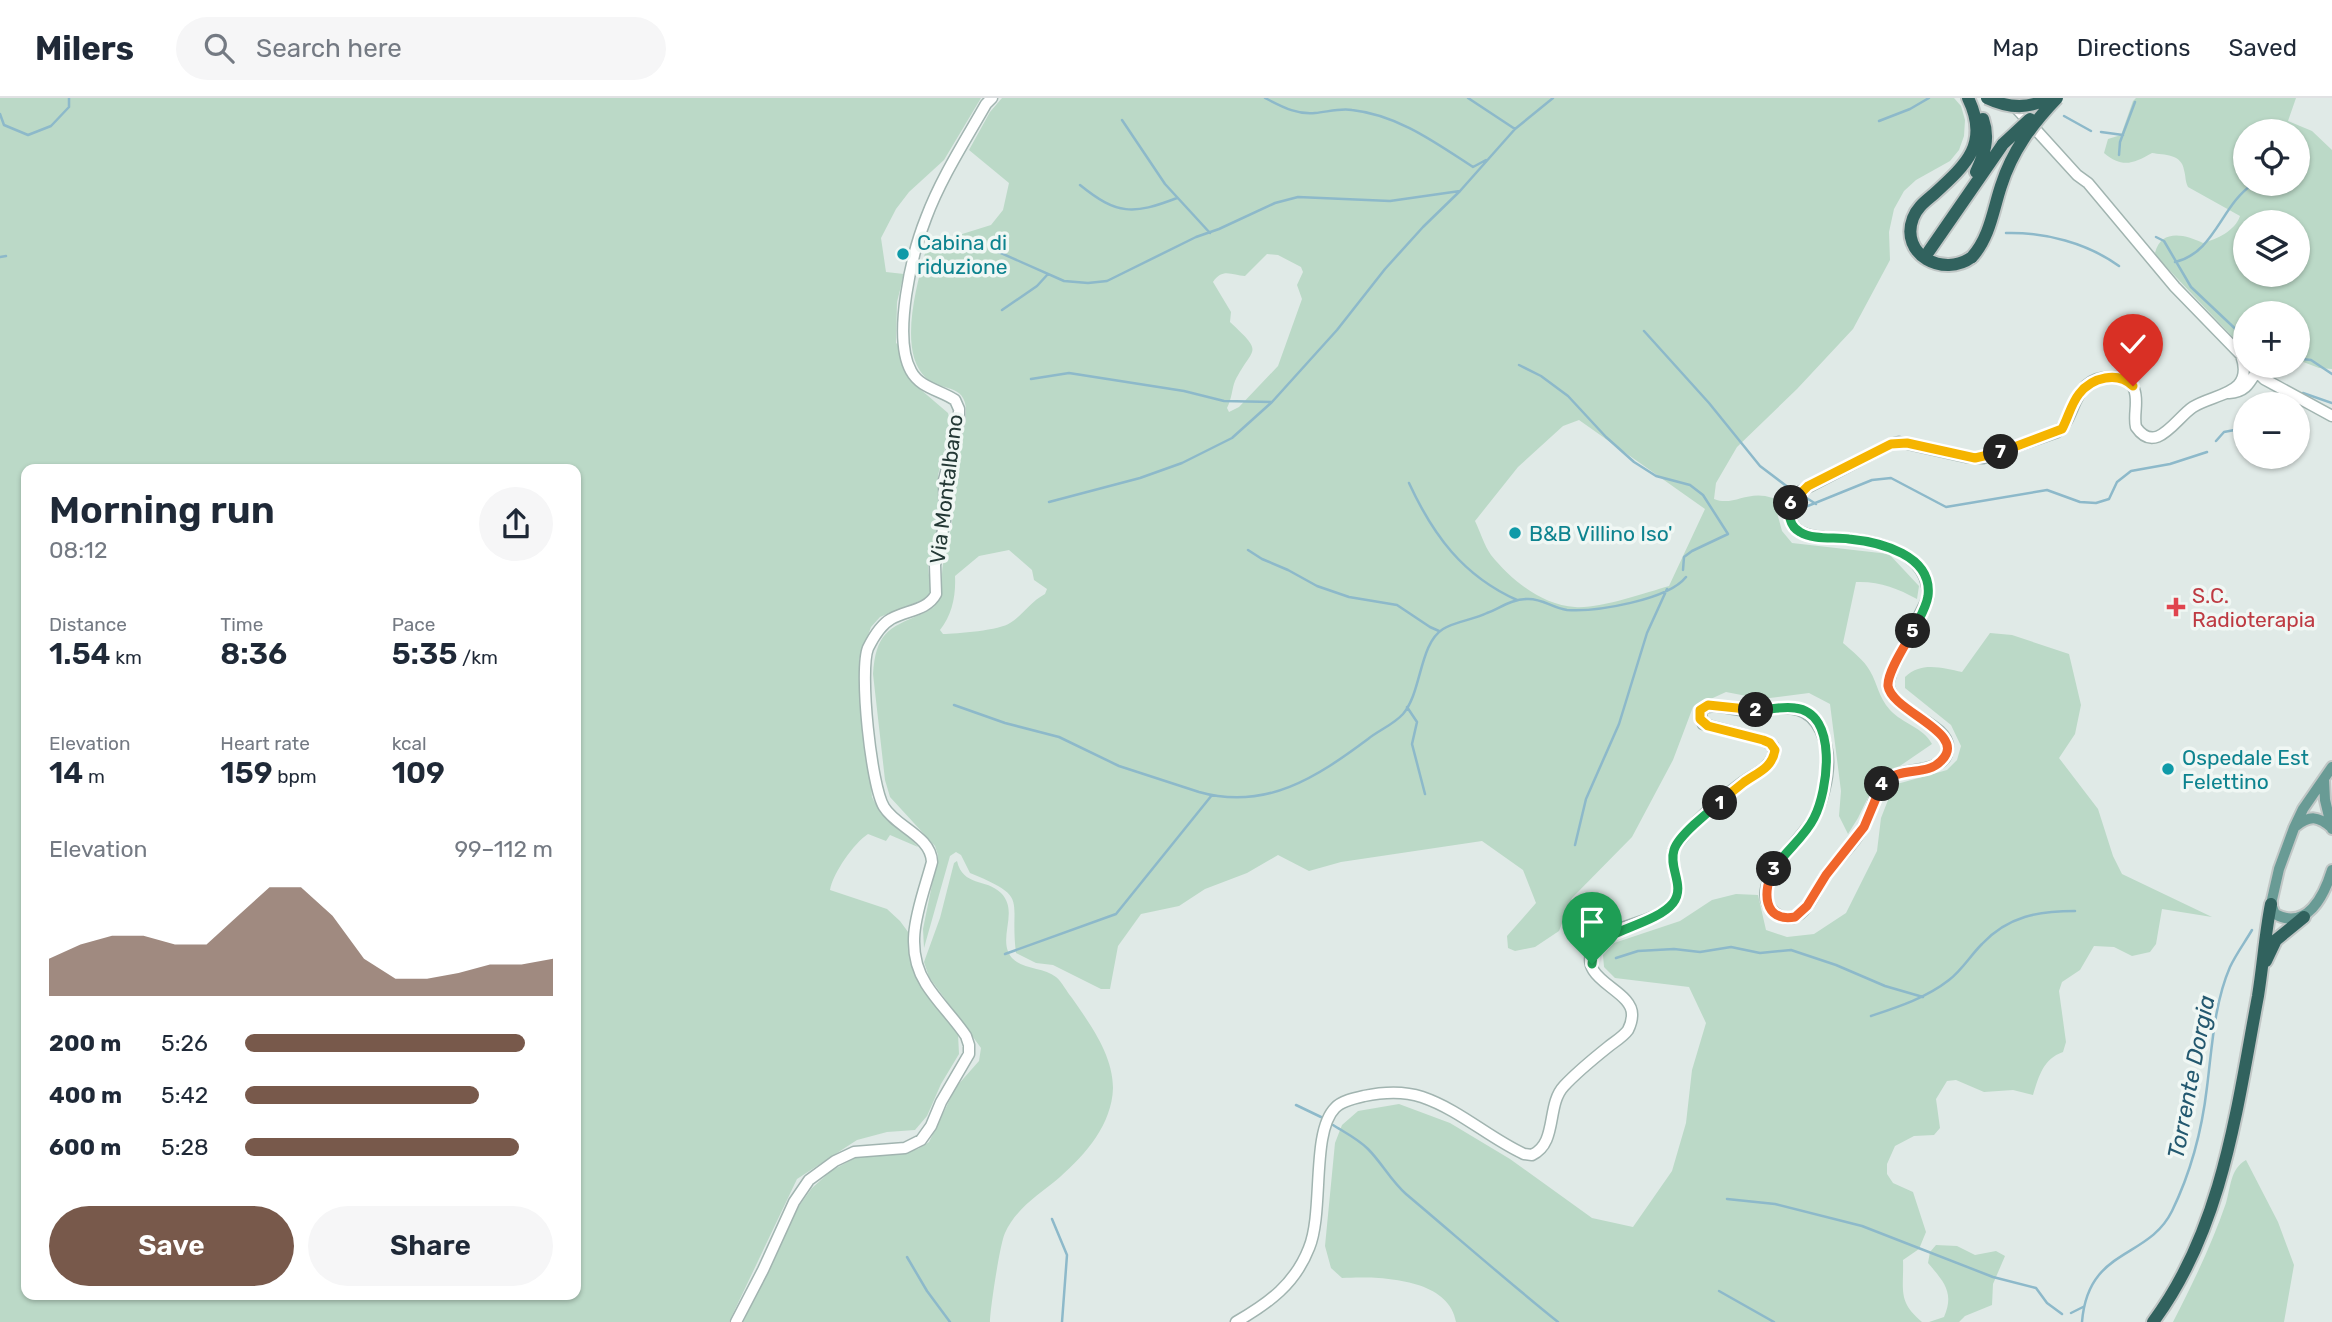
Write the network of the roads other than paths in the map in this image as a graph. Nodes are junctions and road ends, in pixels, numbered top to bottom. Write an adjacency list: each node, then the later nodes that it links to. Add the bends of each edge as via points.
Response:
1 (992, 98): 24 (street, Via Montalbano, via 925,218 904,312 904,350 911,371 920,382 955,400 959,415 944,480 945,521 935,565 936,594 926,606 883,625 867,651 864,670 873,771 880,798 931,855 913,954 926,984 966,1036 968,1054 921,1140 905,1148 853,1152 809,1180)
2 (1969, 98): 6 (highway, bridge, via 1977,125 1972,152 1912,222 1913,244 1933,264 1956,265 1972,257 1986,235 2016,150); 7 (highway, via 1979,109 1987,139)
3 (1987, 98): 5 (highway, bridge, via 2020,107)
4 (2007, 98): 9 (street, bridge)
5 (2048, 98)
6 (2056, 98): 7 (highway, bridge, via 2003,144)
7 (1965, 199): 8 (highway)
8 (1929, 251)
9 (2233, 347)
10 (2245, 378): 13 (street)
11 (2248, 378): 13 (street)
12 (2265, 378): 14 (street)
13 (2245, 382): 14 (street); 25 (street, via 2229,394 2195,405 2164,434 2151,438 2136,427 2133,386 2120,377 2106,378 2079,394 2057,432 1983,458 1891,444 1808,486 1793,499 1790,518 1798,531 1887,548 1918,564 1928,588 1924,609 1888,679 1889,690 1896,701 1944,737 1948,747 1944,758 1933,767 1897,773 1884,781 1854,841 1807,906 1795,917 1785,918 1770,909 1767,885 1780,860 1815,817 1825,785 1825,741 1812,717 1796,708 1703,707 1699,714 1703,724 1770,743 1774,755 1766,769 1744,782 1676,846 1673,859 1678,890 1672,904 1594,947 1595,973 1627,1000 1633,1014 1627,1031 1558,1094 1543,1147 1532,1155 1516,1150 1446,1106 1410,1094 1380,1094 1341,1104 1325,1125 1315,1227 1307,1253 1279,1294)
14 (2270, 382): 15 (street)
15 (2332, 416)
16 (2332, 767): 17 (main road)
17 (2324, 780): 18 (main road); 19 (main road)
18 (2294, 828): 19 (main road, via 2314,817); 21 (main road)
19 (2332, 829)
20 (2332, 870): 22 (main road, via 2320,897)
21 (2271, 904): 22 (main road, via 2282,918); 23 (highway)
22 (2304, 917): 23 (highway, via 2276,940)
23 (2263, 968): 26 (highway, via 2220,1181 2193,1255)
24 (736, 1322)
25 (1236, 1322)
26 (2153, 1322)

